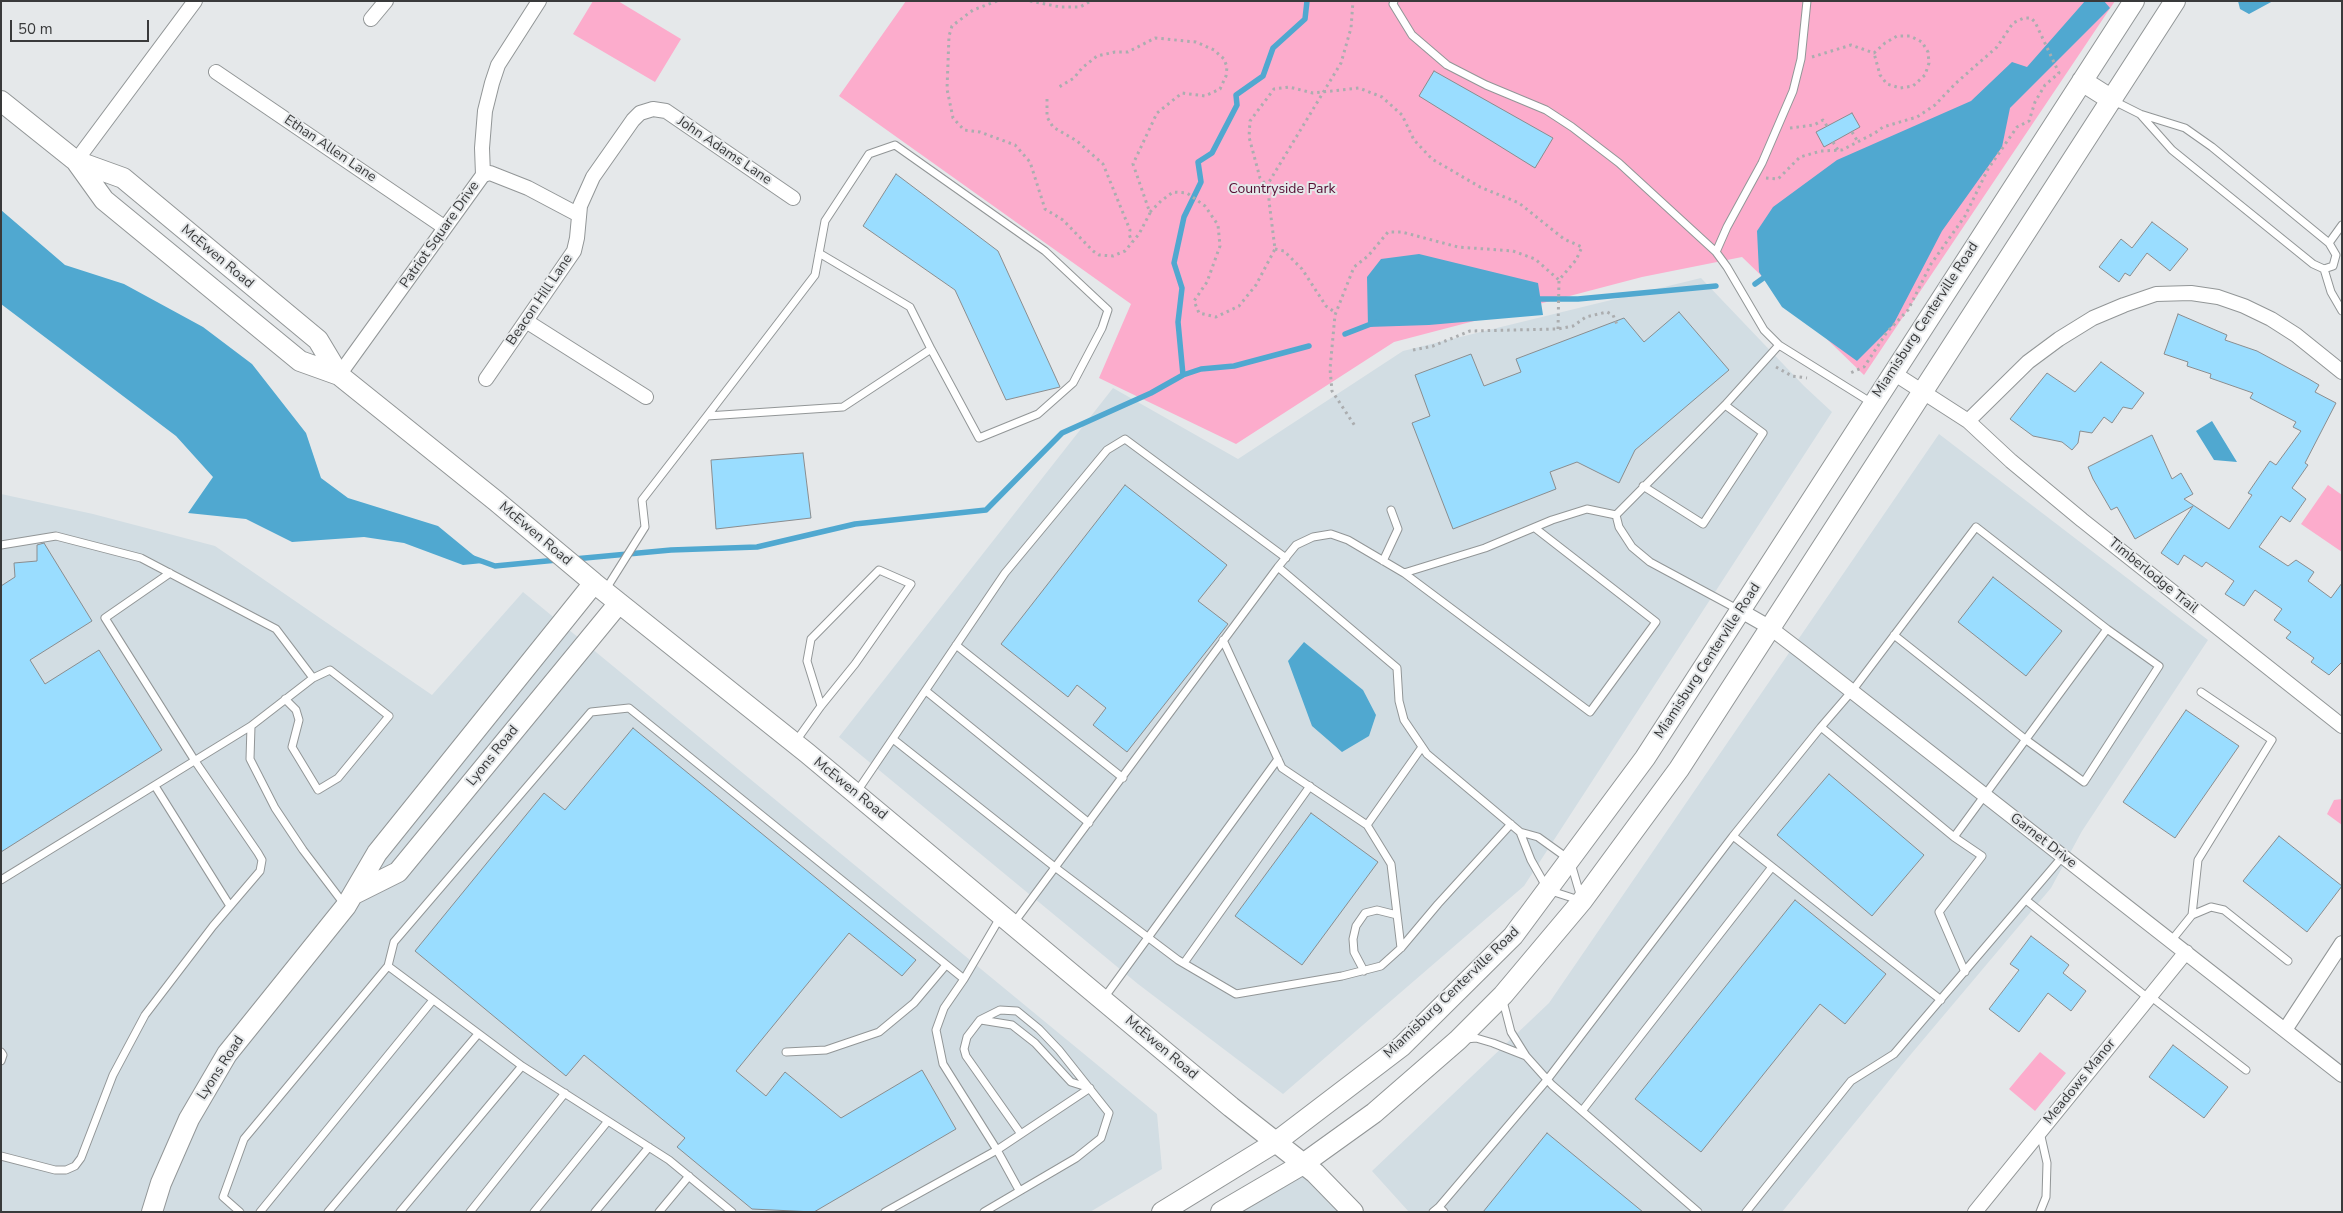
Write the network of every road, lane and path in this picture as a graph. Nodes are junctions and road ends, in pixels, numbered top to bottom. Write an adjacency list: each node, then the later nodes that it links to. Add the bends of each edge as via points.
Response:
1 (195, 1): 30 (street)
2 (386, 1): 12 (street)
3 (540, 1): 32 (street, Patriot Square Drive, via 498,65 492,83 484,130)
4 (997, 1): 40 (path, via 973,10 952,26 947,89 953,118 964,130 980,132 1014,146 1030,162 1045,209 1063,220 1093,251 1113,256 1125,251)
5 (1030, 1): 6 (path, via 1080,7)
6 (1092, 1)
7 (1353, 1): 18 (path, via 1351,28 1342,63)
8 (1394, 1): 42 (lane, via 1412,35 1447,65 1546,110 1572,127 1619,163)
9 (1807, 1): 14 (lane)
10 (2134, 1): 16 (street, Miamisburg Centerville Road)
11 (2175, 1): 20 (street)
12 (372, 19)
13 (1874, 53): 13 (path, via 1897,36 1910,36 1922,42 1928,52 1926,75 1913,86 1900,88 1887,84 1880,75); 14 (path, via 1851,46)
14 (1801, 59): 24 (lane)
15 (216, 72): 38 (street, Ethan Allen Lane)
16 (2082, 81): 20 (street); 57 (street, Miamisburg Centerville Road)
17 (1059, 87): 35 (path, via 1074,78 1096,56 1128,52 1156,38 1196,42 1214,50 1224,59 1226,76 1220,89 1205,96 1182,93 1157,113 1133,164)
18 (1323, 91): 33 (path, via 1269,182); 33 (path, via 1274,90 1250,121 1255,162 1260,178); 47 (path, via 1360,88 1382,97 1402,115 1414,140 1432,159 1480,187 1519,203 1564,239 1582,247 1576,260)
19 (1047, 99): 40 (path, via 1047,117 1053,127 1077,141 1103,164 1130,230)
20 (2112, 100): 23 (lane); 63 (street)
21 (1, 101): 30 (street, McEwen Road)
22 (653, 109): 34 (street, John Adams Lane, via 666,112); 36 (street, Beacon Hill Lane, via 640,113 633,120 593,177)
23 (2140, 114): 39 (lane, via 2185,128); 46 (lane, via 2172,150 2313,264)
24 (1780, 124): 25 (path, via 1789,128 1805,127 1823,120); 31 (lane)
25 (1827, 126)
26 (1852, 132): 28 (path)
27 (1833, 142): 29 (path)
28 (1858, 142): 29 (path); 60 (path, via 1884,127 1917,118 1997,47 2013,23 2024,18 2035,22 2059,73 2045,85 2029,121 2017,127 1988,169 1965,216 1931,264 1908,310 1887,332 1864,367)
29 (1838, 150): 31 (path, via 1800,157 1778,179 1768,179)
30 (76, 161): 59 (street, McEwen Road, via 104,200 300,361); 59 (street, McEwen Road, via 123,178 318,340)
31 (1757, 172): 42 (lane)
32 (483, 175): 36 (street, via 490,173 528,188); 38 (street, Patriot Square Drive)
33 (1269, 188): 41 (path)
34 (793, 198)
35 (1150, 213): 40 (path); 41 (path, via 1173,192 1187,193 1205,206 1218,225 1220,246 1207,282 1194,301 1199,313 1216,317 1239,306 1256,285)
36 (579, 215): 50 (street, Beacon Hill Lane, via 574,251)
37 (2342, 226): 39 (lane)
38 (444, 227): 59 (street, Patriot Square Drive)
39 (2329, 242): 44 (lane, via 2336,255)
40 (1132, 243)
41 (1275, 249): 49 (path, via 1284,251 1302,269 1326,306)
42 (1716, 252): 53 (lane, via 1764,330)
43 (819, 253): 54 (lane, via 910,307); 54 (lane, via 825,220 869,154 895,145 1045,251 1108,310 1073,382 1038,414 978,438); 67 (lane, via 815,275)
44 (2333, 264): 45 (lane); 46 (lane)
45 (2342, 264)
46 (2324, 269): 48 (lane, via 2331,292)
47 (1559, 280): 49 (path, via 1535,259 1513,251 1458,247 1402,232 1388,232 1354,267); 52 (path)
48 (2342, 311)
49 (1336, 313): 69 (path, via 1330,369 1332,391)
50 (526, 321): 61 (street, Beacon Hill Lane); 64 (street)
51 (1618, 327): 52 (path, via 1613,315 1607,312)
52 (1558, 329): 55 (path, via 1470,331 1433,346)
53 (1778, 345): 56 (lane); 65 (lane)
54 (931, 349): 67 (lane, via 843,407)
55 (1413, 350)
56 (1765, 360): 62 (path, via 1792,376); 66 (lane)
57 (1892, 372): 63 (street, Timberlodge Trail); 65 (street, Miamisburg Centerville Road)
58 (2342, 372): 68 (street, via 2296,335 2244,306 2200,294 2156,294 2100,315 2059,339 2020,368)
59 (340, 375): 80 (street, McEwen Road)
60 (1847, 375)
61 (486, 379)
62 (1811, 379)
63 (1922, 392): 68 (street, Timberlodge Trail); 82 (street)
64 (646, 396)
65 (1873, 404): 81 (street, Miamisburg Centerville Road)
66 (1725, 405): 70 (lane); 70 (lane, via 1763,433 1703,524)
67 (707, 416): 80 (lane, via 642,500 645,527)
68 (1968, 421): 94 (street, Timberlodge Trail, via 2011,462 2082,520)
69 (1356, 426)
70 (1643, 486): 72 (lane)
71 (1390, 510): 76 (lane, via 1398,529)
72 (1616, 515): 73 (lane, via 1587,509); 81 (lane, via 1632,547 1650,562)
73 (1535, 528): 79 (lane); 79 (lane, via 1656,622 1590,712)
74 (1, 545): 78 (lane, via 56,536 141,558)
75 (1286, 558): 76 (lane, via 1296,545 1312,537 1331,534 1348,540); 77 (lane); 86 (lane, via 1125,440 1107,450 1005,573)
76 (1383, 561): 79 (lane)
77 (1278, 567): 85 (lane); 99 (lane, via 1397,668 1404,720)
78 (170, 573): 87 (lane, via 276,629); 101 (lane, via 105,618)
79 (1404, 573)
80 (605, 593): 98 (street, McEwen Road); 119 (street, Lyons Road, via 377,853); 119 (street, Lyons Road, via 398,872)
81 (1741, 610): 82 (street, Garnet Drive); 114 (street, Miamisburg Centerville Road, via 1645,758)
82 (1769, 627): 89 (street, Garnet Drive); 121 (street, via 1679,769)
83 (2107, 629): 84 (lane, via 1976,526); 97 (lane); 97 (lane, via 2159,666 2084,782)
84 (1894, 636): 89 (lane); 97 (lane)
85 (1223, 640): 100 (lane); 102 (lane)
86 (956, 646): 88 (lane); 102 (lane)
87 (313, 678): 91 (lane); 91 (lane, via 330,670 389,716 338,778 318,790 292,747 299,720 296,710)
88 (926, 691): 96 (lane); 107 (lane)
89 (1852, 691): 95 (lane); 106 (street, Garnet Drive)
90 (2201, 692): 123 (lane, via 2272,740 2198,860)
91 (285, 699): 93 (lane)
92 (821, 706): 92 (lane, via 855,664 911,584 879,570 811,639 808,661); 98 (lane)
93 (251, 726): 101 (lane); 119 (lane, via 250,759 275,808 303,850)
94 (2342, 726)
95 (1821, 727): 111 (lane); 112 (lane)
96 (893, 739): 105 (lane); 116 (lane)
97 (2025, 740): 106 (lane)
98 (795, 743): 105 (street, McEwen Road)
99 (1422, 747): 108 (lane); 109 (lane)
100 (1278, 759): 104 (lane, via 1282,768); 126 (lane)
101 (195, 761): 103 (lane); 122 (lane, via 262,860 260,871)
102 (1123, 778): 107 (lane)
103 (155, 786): 117 (lane); 122 (lane)
104 (1310, 786): 109 (lane); 132 (lane)
105 (856, 794): 125 (street, McEwen Road)
106 (1984, 794): 112 (lane); 113 (street, Garnet Drive)
107 (1089, 823): 116 (lane)
108 (1511, 824): 110 (lane); 129 (lane)
109 (1367, 825): 124 (lane, via 1391,864)
110 (1520, 832): 114 (lane, via 1538,836); 118 (lane)
111 (1733, 836): 115 (lane); 154 (lane)
112 (1954, 837): 136 (lane, via 1982,856 1939,912)
113 (2063, 856): 120 (lane); 127 (street, Garnet Drive)
114 (1570, 860): 118 (street, Miamisburg Centerville Road); 121 (lane)
115 (1772, 866): 142 (lane); 157 (lane)
116 (1056, 868): 125 (lane); 126 (lane)
117 (1, 880)
118 (1548, 890): 121 (lane); 161 (street, Miamisburg Centerville Road, via 1513,936 1402,1046)
119 (350, 900): 169 (street, Lyons Road, via 227,1054 189,1118)
120 (2026, 900): 136 (lane); 139 (lane)
121 (1582, 901): 138 (street)
122 (230, 906): 164 (lane, via 145,1015 113,1075 75,1166 55,1170)
123 (2192, 914): 127 (lane); 131 (lane, via 2211,907 2224,910)
124 (1397, 915): 129 (lane); 135 (lane, via 1377,910 1365,913 1356,926 1354,952)
125 (1006, 921): 137 (lane); 141 (street, McEwen Road)
126 (1149, 938): 132 (lane); 141 (lane)
127 (2171, 940): 130 (street, Garnet Drive)
128 (2342, 943): 144 (street)
129 (1401, 948): 135 (lane, via 1381,966)
130 (2186, 952): 139 (street, Meadows Manor); 144 (street, Garnet Drive)
131 (2288, 961)
132 (1184, 964): 135 (lane, via 1236,994)
133 (946, 965): 134 (lane, via 629,708 592,712 394,942); 137 (lane); 148 (lane, via 914,1003 879,1032 826,1050)
134 (388, 966): 140 (lane); 170 (lane, via 244,1139 223,1197)
135 (1364, 971)
136 (1965, 972): 142 (lane)
137 (964, 979): 163 (lane, via 944,1008 936,1030 944,1064)
138 (1503, 995): 146 (street); 149 (lane, via 1511,1032)
139 (2149, 997): 152 (lane); 159 (street, Meadows Manor)
140 (433, 1000): 145 (lane); 171 (lane)
141 (1102, 1000): 161 (street, McEwen Road)
142 (1941, 1000): 185 (lane, via 1894,1054 1852,1081)
143 (980, 1020): 155 (lane, via 1012,1025 1035,1043 1071,1082); 155 (lane, via 1000,1010 1017,1011 1046,1036); 160 (lane, via 967,1037 966,1056)
144 (2285, 1030): 153 (street, Garnet Drive)
145 (478, 1034): 151 (lane); 172 (lane)
146 (1458, 1040): 149 (lane, via 1476,1038); 165 (street, via 1374,1113)
147 (1, 1052): 150 (lane)
148 (786, 1052)
149 (1526, 1056): 154 (lane)
150 (1, 1062)
151 (522, 1066): 156 (lane); 173 (lane)
152 (2246, 1070)
153 (2342, 1076)
154 (1547, 1080): 157 (lane); 168 (lane)
155 (1090, 1088): 160 (lane); 167 (lane, via 1109,1113 1101,1138 1076,1158)
156 (565, 1093): 158 (lane); 174 (lane)
157 (1582, 1111): 184 (lane)
158 (608, 1121): 162 (lane); 175 (lane)
159 (2040, 1132): 186 (street, Meadows Manor); 187 (lane, via 2047,1163 2046,1198)
160 (1021, 1134): 163 (lane)
161 (1276, 1142): 165 (street, McEwen Road); 181 (street, Miamisburg Centerville Road)
162 (649, 1147): 166 (lane); 176 (lane)
163 (997, 1150): 167 (lane); 179 (lane)
164 (1, 1156)
165 (1303, 1164): 182 (street); 183 (street, McEwen Road)
166 (689, 1176): 177 (lane); 178 (lane)
167 (1019, 1190): 180 (lane)
168 (1439, 1210)
169 (152, 1212)
170 (240, 1212)
171 (260, 1212)
172 (328, 1212)
173 (400, 1212)
174 (470, 1212)
175 (534, 1212)
176 (596, 1212)
177 (659, 1212)
178 (732, 1212)
179 (885, 1212)
180 (984, 1212)
181 (1162, 1212)
182 (1221, 1212)
183 (1352, 1212)
184 (1698, 1212)
185 (1746, 1212)
186 (1975, 1212)
187 (2040, 1212)

